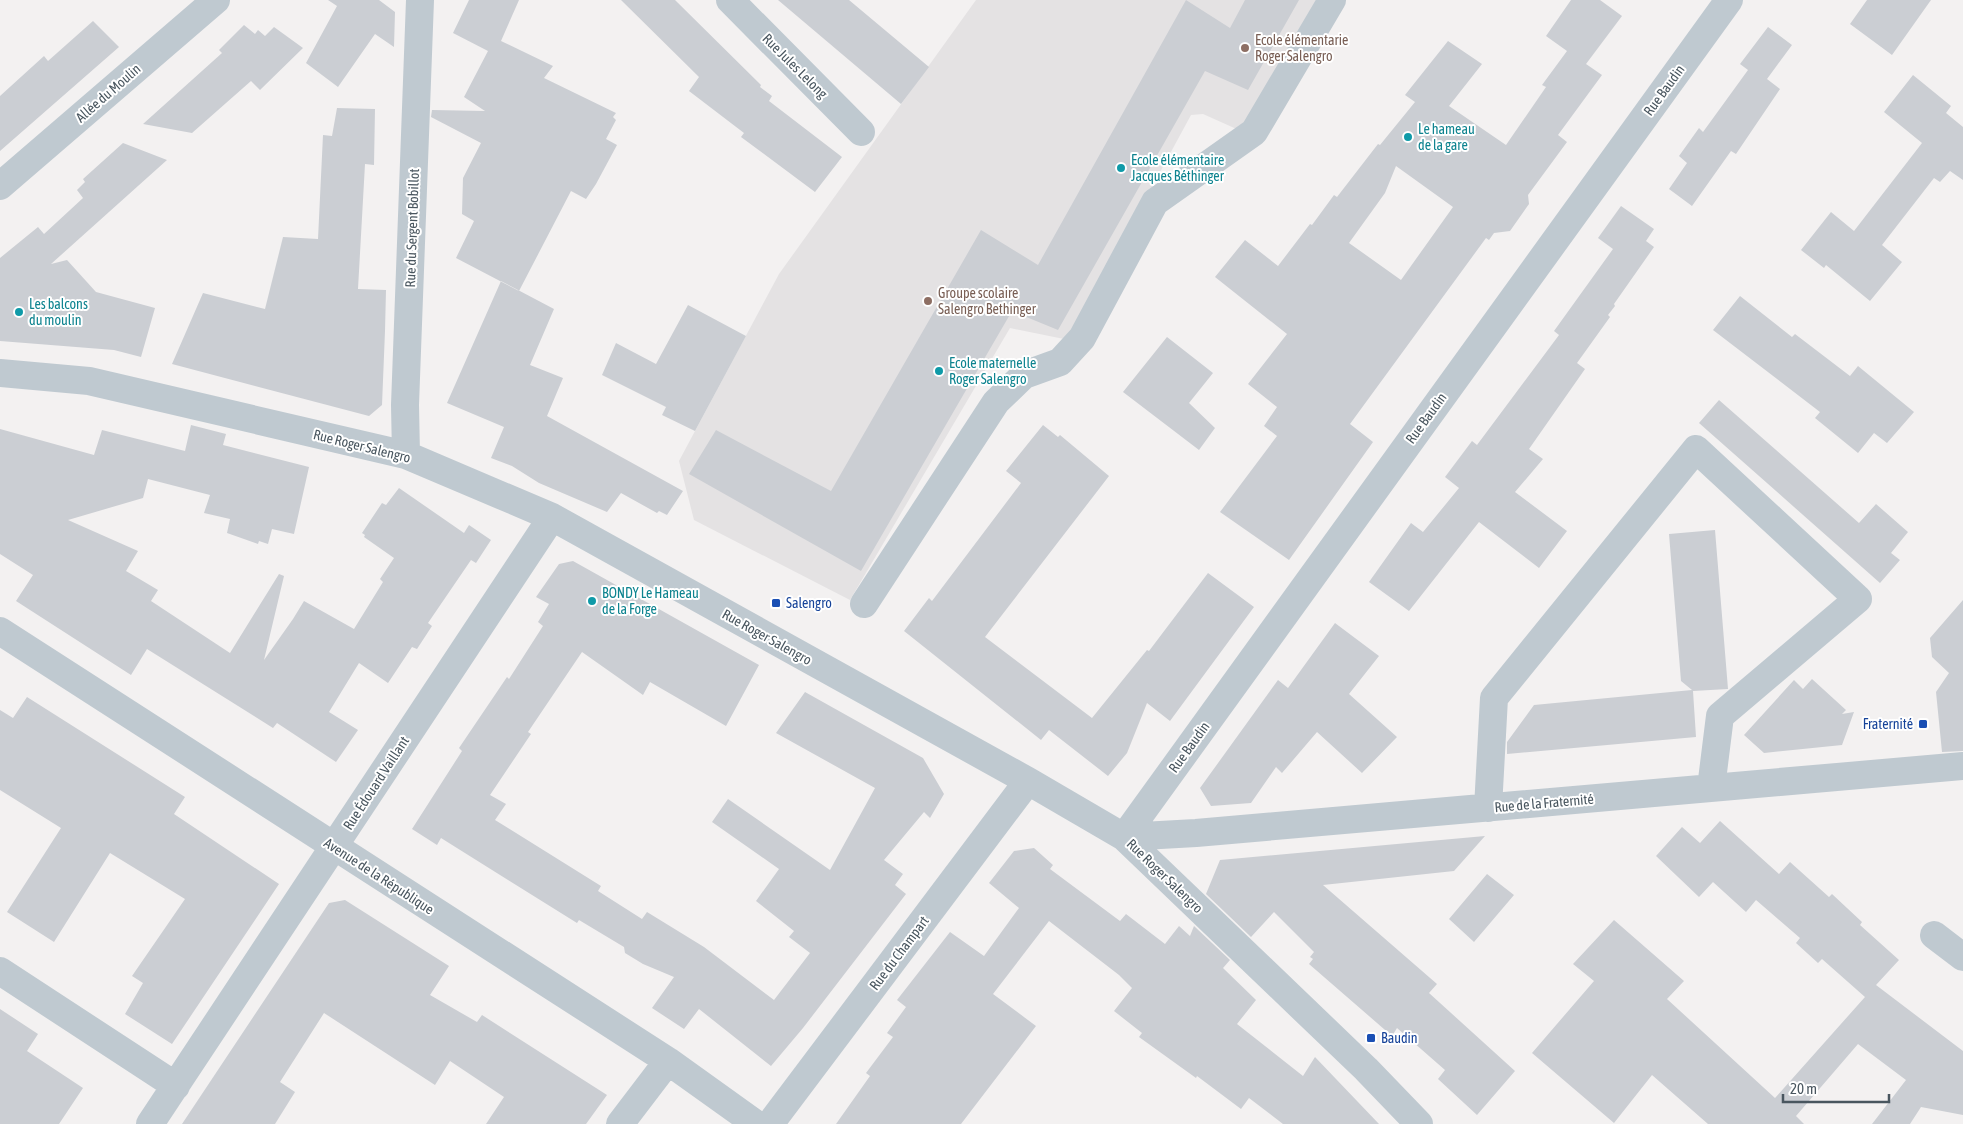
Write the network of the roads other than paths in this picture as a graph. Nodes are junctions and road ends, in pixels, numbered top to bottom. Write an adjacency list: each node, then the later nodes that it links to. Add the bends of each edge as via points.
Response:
1 (216, 0): 7 (street, Allée du Moulin)
2 (420, 0): 9 (street, Rue du Sergent Bobillot, via 405,405)
3 (730, 0): 6 (street, Rue Jules Lelong)
4 (1332, 0): 11 (street, via 1254,132 1155,202 1082,338 1060,362 1024,375 996,402)
5 (1729, 0): 17 (street, Rue Baudin)
6 (861, 132)
7 (0, 186)
8 (0, 373): 9 (street, Rue Roger Salengro, via 89,380)
9 (406, 455): 10 (street, Rue Roger Salengro)
10 (552, 517): 14 (street, Rue Roger Salengro); 18 (street, Rue Édouard Vaillant)
11 (864, 604)
12 (0, 631): 18 (street, Avenue de la République)
13 (1963, 766): 15 (street, Rue de la Fraternité)
14 (1028, 782): 17 (street, Rue Roger Salengro); 27 (street, Rue du Champart)
15 (1711, 788): 16 (street, Rue de la Fraternité); 16 (street, via 1720,716 1858,598 1696,450 1494,698)
16 (1488, 808): 17 (street, Rue de la Fraternité)
17 (1124, 837): 28 (street, Rue Roger Salengro)
18 (335, 847): 22 (street, Avenue de la République); 23 (street, Rue Édouard Vaillant)
19 (1934, 935): 20 (street)
20 (1963, 957)
21 (0, 971): 23 (street)
22 (668, 1060): 25 (street); 26 (street, Avenue de la République)
23 (176, 1086): 24 (street, Rue Édouard Vaillant)
24 (150, 1124)
25 (620, 1124)
26 (756, 1124)
27 (770, 1124)
28 (1419, 1124)

